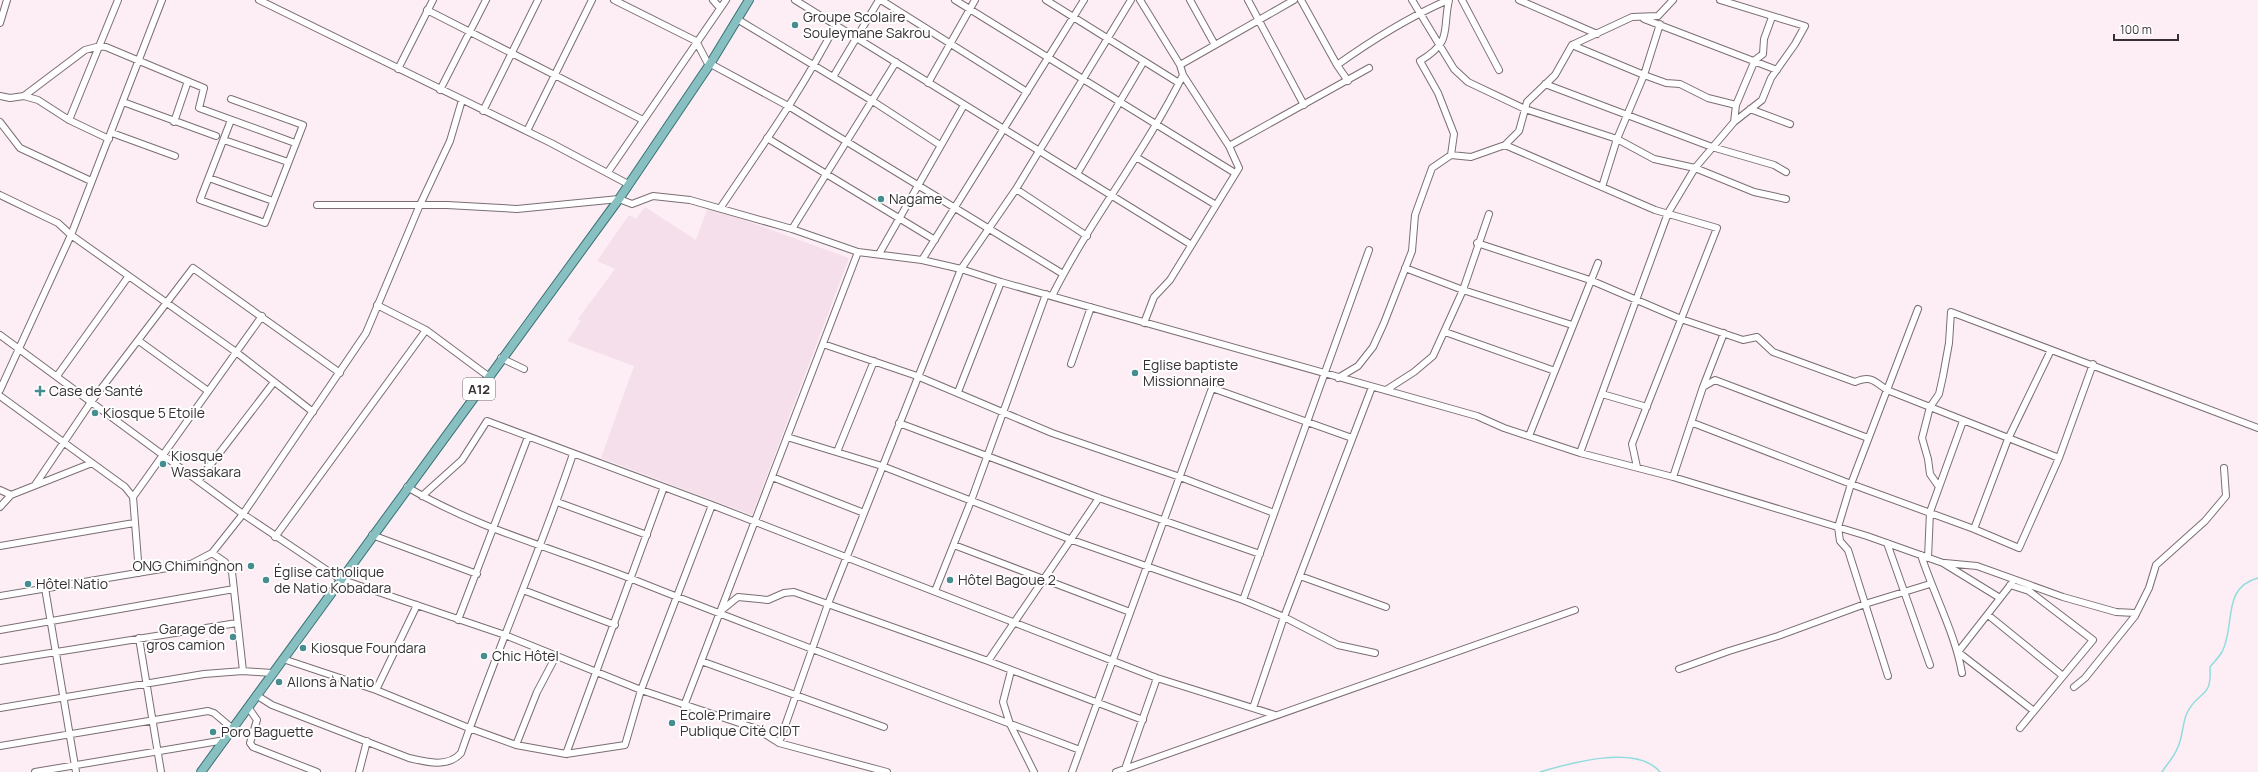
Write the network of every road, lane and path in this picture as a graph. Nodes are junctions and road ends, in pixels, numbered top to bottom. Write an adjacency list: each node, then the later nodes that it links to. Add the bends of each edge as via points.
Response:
1 (7, 0): 41 (street)
2 (118, 0): 52 (street, via 111,12)
3 (162, 0): 58 (street)
4 (259, 0): 31 (street)
5 (433, 0): 34 (street)
6 (486, 0): 44 (street)
7 (538, 0): 54 (street)
8 (592, 0): 70 (street)
9 (614, 0): 48 (street)
10 (713, 0): 32 (street)
11 (726, 0): 32 (street)
12 (749, 0): 39 (main road, A12)
13 (796, 0): 42 (street)
14 (880, 0): 46 (street); 49 (street)
15 (955, 0): 33 (street)
16 (975, 0): 33 (street)
17 (1046, 0): 37 (street)
18 (1084, 0): 37 (street)
19 (1131, 0): 47 (street)
20 (1140, 0): 61 (street)
21 (1190, 0): 50 (street)
22 (1248, 0): 40 (street)
23 (1294, 0): 40 (street)
24 (1301, 0): 62 (street)
25 (1412, 0): 35 (street)
26 (1449, 0): 35 (street); 53 (street)
27 (1462, 0): 66 (street)
28 (1519, 0): 45 (street)
29 (1673, 0): 38 (street, via 1658,16)
30 (1720, 0): 36 (street)
31 (272, 3): 65 (street)
32 (720, 8): 48 (street)
33 (970, 9): 49 (street); 55 (street)
34 (427, 10): 44 (street); 65 (street)
35 (1420, 13): 53 (street); 62 (street, via 1368,43)
36 (1772, 16): 56 (street, via 1764,39 1763,54); 67 (street, via 1805,26)
37 (1073, 18): 47 (street); 55 (street)
38 (1643, 18): 43 (street); 45 (street, via 1632,17)
39 (737, 19): 60 (main road, A12); 63 (street)
40 (1260, 20): 50 (street); 88 (street)
41 (0, 23)
42 (836, 24): 46 (street); 63 (street)
43 (1660, 24): 56 (street); 69 (street)
44 (469, 33): 54 (street); 78 (street)
45 (1597, 34): 51 (street)
46 (858, 37): 59 (street); 71 (street)
47 (1106, 38): 57 (street); 72 (street)
48 (696, 41): 60 (street); 97 (street)
49 (950, 43): 75 (street); 79 (street)
50 (1216, 45): 61 (street)
51 (1572, 45): 69 (street); 77 (street, via 1555,75)
52 (100, 46): 58 (street, via 106,46); 81 (street, via 85,50); 95 (street)
53 (1441, 46): 91 (street, via 1454,69 1468,82); 118 (street, via 1420,61 1438,93 1454,134)
54 (511, 54): 70 (street); 93 (street)
55 (1049, 57): 72 (street); 79 (street)
56 (1755, 60): 67 (street); 89 (street)
57 (1144, 61): 76 (street); 85 (street)
58 (139, 62): 74 (street); 86 (street)
59 (896, 62): 75 (street); 84 (street)
60 (710, 64): 90 (street); 130 (main road, A12)
61 (1180, 65): 68 (street)
62 (1337, 65): 73 (street)
63 (815, 66): 71 (street); 90 (street)
64 (1369, 68): 73 (street)
65 (398, 69): 78 (street)
66 (1499, 70)
67 (1777, 70): 92 (street, via 1762,100)
68 (1183, 75): 76 (street); 115 (street)
69 (1644, 75): 89 (street, via 1666,83 1680,84 1708,98); 94 (street)
70 (555, 76): 97 (street); 104 (street)
71 (833, 77): 84 (street)
72 (1083, 78): 85 (street); 117 (street)
73 (1348, 81): 88 (street)
74 (188, 82): 96 (street, via 205,89 199,108); 99 (street)
75 (928, 83): 87 (street)
76 (1179, 83): 101 (street)
77 (1545, 84): 91 (street, via 1527,102); 94 (street)
78 (440, 90): 83 (street)
79 (1027, 92): 103 (street)
80 (0, 96): 81 (street)
81 (24, 96): 95 (street, via 38,100)
82 (230, 99): 112 (street, via 303,125)
83 (462, 100): 93 (street); 141 (street, via 450,141)
84 (872, 100): 111 (street); 113 (street)
85 (1120, 101): 101 (street); 127 (street)
86 (124, 102): 99 (street); 105 (street)
87 (964, 105): 103 (street); 113 (street)
88 (1304, 105): 115 (street)
89 (1736, 105): 100 (street)
90 (790, 107): 107 (street); 111 (street)
91 (1525, 108): 109 (street); 114 (street, via 1519,131)
92 (1750, 109): 100 (street); 102 (street)
93 (483, 111): 104 (street)
94 (1628, 114): 109 (street); 116 (street)
95 (69, 120): 108 (street)
96 (231, 120): 110 (street); 112 (street)
97 (643, 120): 123 (street)
98 (0, 122): 129 (street, via 20,148)
99 (174, 122): 106 (street)
100 (1734, 122): 116 (street)
101 (1156, 123): 120 (street); 125 (street)
102 (1790, 124)
103 (1004, 129): 117 (street); 143 (street)
104 (527, 132): 123 (street)
105 (112, 133): 108 (street); 119 (street)
106 (216, 136)
107 (767, 138): 126 (street); 142 (street)
108 (109, 139): 129 (street)
109 (1616, 139): 122 (street, via 1654,159); 132 (street)
110 (224, 140): 121 (street); 128 (street)
111 (847, 141): 126 (street); 131 (street)
112 (295, 143): 121 (street)
113 (940, 145): 131 (street)
114 (1505, 145): 118 (street, via 1470,157); 132 (street)
115 (1229, 146): 125 (street, via 1239,168)
116 (1712, 146): 122 (street); 124 (street, via 1774,165)
117 (1039, 150): 127 (street); 133 (street)
118 (1451, 155): 159 (street, via 1432,168 1416,215 1412,251)
119 (175, 156)
120 (1136, 157): 135 (street); 140 (street)
121 (288, 162): 138 (street)
122 (1694, 168): 137 (street, via 1754,192); 144 (street)
123 (608, 172): 130 (street)
124 (1786, 172)
125 (1235, 173): 140 (street)
126 (826, 174): 146 (street); 147 (street)
127 (1076, 174): 135 (street)
128 (209, 178): 138 (street); 138 (street, via 200,200 265,223)
129 (92, 181): 149 (street)
130 (628, 184): 136 (main road, A12)
131 (919, 184): 143 (street); 146 (street)
132 (1602, 187): 144 (street)
133 (1016, 189): 148 (street); 150 (street)
134 (0, 195): 149 (street, via 58,223)
135 (1112, 196): 150 (street); 153 (street)
136 (619, 198): 141 (street, via 517,209 447,205); 142 (street, via 632,204 653,196); 185 (main road, A12)
137 (1786, 199)
138 (273, 201)
139 (317, 204): 141 (street)
140 (1216, 205): 153 (street)
141 (419, 207): 169 (street)
142 (721, 207): 147 (street)
143 (955, 207): 148 (street); 151 (street)
144 (1668, 213): 167 (street); 173 (street, via 1717,228)
145 (1489, 214): 152 (street)
146 (899, 219): 151 (street); 156 (street)
147 (792, 229): 155 (street)
148 (989, 229): 160 (street); 161 (street)
149 (71, 235): 162 (street); 182 (street)
150 (1087, 236): 161 (street)
151 (935, 240): 157 (street)
152 (1477, 243): 163 (street); 165 (street)
153 (1190, 244): 174 (street, via 1170,280 1154,297)
154 (1369, 250): 192 (street)
155 (858, 252): 156 (street); 181 (street)
156 (879, 254): 157 (street)
157 (922, 260): 160 (street)
158 (1598, 263): 163 (street)
159 (1406, 268): 165 (street); 196 (street, via 1373,347 1358,366)
160 (961, 269): 164 (street); 195 (street)
161 (1063, 274): 166 (street)
162 (128, 277): 168 (street); 193 (street)
163 (1590, 280): 167 (street); 175 (street)
164 (1001, 282): 166 (street); 204 (street)
165 (1463, 290): 175 (street); 177 (street)
166 (1049, 295): 170 (street); 211 (street)
167 (1636, 302): 173 (street); 205 (street)
168 (166, 304): 172 (street, via 193,268); 180 (street); 184 (street)
169 (377, 305): 176 (street); 191 (street, via 366,333)
170 (1091, 306): 174 (street); 187 (street)
171 (1918, 309): 202 (street)
172 (262, 316): 184 (street); 191 (street)
173 (1681, 320): 178 (street); 208 (street)
174 (1144, 323): 192 (street)
175 (1572, 325): 190 (street)
176 (426, 330): 194 (street); 264 (street)
177 (1445, 332): 190 (street); 201 (street, via 1433,356)
178 (1724, 333): 199 (street); 202 (street, via 1743,340 1757,337 1773,352 1855,382 1865,378 1872,379)
179 (0, 335): 182 (street)
180 (139, 341): 203 (street); 207 (street)
181 (823, 344): 186 (street); 219 (street)
182 (19, 349): 193 (street); 200 (street)
183 (2051, 350): 188 (street); 209 (street, via 1951,312 1946,365 1939,394); 222 (street)
184 (236, 352): 197 (street); 203 (street)
185 (501, 358): 189 (street); 194 (main road, A12)
186 (874, 361): 195 (street); 224 (street)
187 (1071, 364)
188 (2093, 364): 216 (street); 229 (street)
189 (524, 369)
190 (1555, 371): 217 (street)
191 (340, 373): 210 (street)
192 (1324, 374): 196 (street); 213 (street)
193 (57, 376): 207 (street)
194 (488, 376): 240 (main road, A12)
195 (917, 376): 204 (street); 214 (street)
196 (1338, 378): 198 (street)
197 (274, 382): 210 (street); 237 (street)
198 (1372, 387): 201 (street); 220 (street)
199 (1704, 387): 215 (street); 221 (street, via 1715,380)
200 (0, 390)
201 (1386, 390): 217 (street, via 1477,416)
202 (1887, 390): 209 (street); 221 (street)
203 (208, 391): 227 (street)
204 (958, 392): 211 (street)
205 (1602, 394): 208 (street); 225 (street)
206 (0, 396): 223 (street)
207 (91, 402): 223 (street); 227 (street)
208 (1647, 407): 232 (street, via 1632,444)
209 (1930, 407): 212 (street); 242 (street, via 1922,438 1930,474)
210 (313, 412): 255 (street)
211 (1002, 412): 228 (street); 235 (street, via 1052,433)
212 (1963, 421): 222 (street); 242 (street)
213 (1307, 422): 220 (street); 235 (street, via 1212,388); 254 (street)
214 (899, 423): 228 (street); 231 (street)
215 (1693, 423): 236 (street); 238 (street)
216 (2258, 428)
217 (1529, 436): 225 (street)
218 (528, 437): 226 (street); 245 (street, via 487,421 462,460); 261 (street)
219 (787, 437): 224 (street); 234 (street)
220 (1352, 438): 279 (street)
221 (1868, 438): 238 (street)
222 (2008, 439): 229 (street); 260 (street)
223 (64, 443): 230 (street); 239 (street)
224 (837, 452): 231 (street)
225 (1580, 453): 232 (street)
226 (573, 454): 241 (street); 249 (street)
227 (164, 455): 237 (street); 246 (street)
228 (987, 455): 247 (street); 248 (street)
229 (2058, 458): 260 (street, via 2018,548)
230 (92, 463): 239 (street); 246 (street, via 125,487)
231 (882, 466): 248 (street); 253 (street)
232 (1637, 467): 236 (street)
233 (2224, 468): 302 (street, via 2226,496 2205,521 2156,565 2149,588)
234 (772, 477): 253 (street); 257 (street)
235 (1180, 477): 254 (street); 256 (street)
236 (1673, 477): 259 (street)
237 (198, 481): 255 (street)
238 (1851, 484): 252 (street); 259 (street)
239 (35, 485): 244 (street)
240 (407, 487): 245 (street); 262 (main road, A12)
241 (664, 487): 250 (street); 263 (street)
242 (1939, 487): 252 (street)
243 (0, 490): 244 (street)
244 (11, 495): 251 (street)
245 (422, 496): 261 (street)
246 (133, 497): 258 (street)
247 (1099, 498): 256 (street); 265 (street)
248 (971, 501): 265 (street); 267 (street)
249 (557, 502): 263 (street); 269 (street)
250 (712, 505): 257 (street); 291 (street)
251 (0, 507)
252 (1930, 512): 260 (street); 274 (street)
253 (864, 513): 273 (street)
254 (1274, 513): 271 (street)
255 (243, 514): 264 (street); 270 (street)
256 (1164, 521): 271 (street); 276 (street)
257 (755, 522): 273 (street); 299 (street)
258 (134, 523): 268 (street); 277 (street)
259 (1838, 527): 266 (street); 295 (street, via 1840,541 1848,550)
260 (1974, 529)
261 (494, 530): 269 (street); 278 (street)
262 (372, 534): 278 (street); 280 (main road, A12)
263 (647, 535): 281 (street)
264 (275, 537): 280 (street)
265 (1072, 540): 276 (street); 282 (street)
266 (1887, 543): 272 (street); 289 (street)
267 (954, 545): 282 (street); 288 (street)
268 (0, 546)
269 (538, 546): 281 (street); 287 (street)
270 (212, 553): 277 (street, via 191,564); 286 (street, via 225,562 232,572)
271 (1260, 554): 293 (street)
272 (1921, 555): 274 (street); 284 (street)
273 (846, 558): 288 (street); 294 (street)
274 (1928, 558): 275 (street)
275 (1943, 563): 283 (street, via 1977,566); 292 (street)
276 (1147, 566): 293 (street); 300 (street)
277 (139, 573): 285 (street)
278 (477, 574): 305 (street)
279 (1300, 576): 297 (street); 303 (street)
280 (340, 579): 296 (street); 317 (main road, A12)
281 (631, 579): 291 (street); 308 (street)
282 (1043, 581): 300 (street); 306 (street)
283 (2013, 583): 292 (street); 302 (street, via 2108,610); 330 (street, via 2029,591 2093,640)
284 (1930, 584): 289 (street); 314 (street)
285 (45, 588): 290 (street); 304 (street)
286 (234, 589): 304 (street); 307 (street)
287 (523, 590): 308 (street); 310 (street)
288 (935, 592): 306 (street)
289 (1905, 592): 295 (street); 322 (street)
290 (0, 596)
291 (676, 598): 299 (street); 335 (street)
292 (2000, 598): 301 (street)
293 (1243, 600): 303 (street)
294 (828, 604): 299 (street, via 788,593 768,600 738,597); 312 (street); 321 (street)
295 (1865, 604): 323 (street); 329 (street)
296 (417, 605): 305 (street); 334 (street)
297 (1386, 607)
298 (1575, 610): 345 (street)
299 (720, 612): 312 (street); 320 (street)
300 (1130, 612): 318 (street)
301 (1988, 614): 314 (street); 330 (street)
302 (2135, 614): 333 (street, via 2085,678)
303 (1284, 617): 315 (street, via 1338,645); 343 (street)
304 (51, 620): 309 (street); 313 (street)
305 (458, 620): 310 (street)
306 (1015, 622): 318 (street); 321 (street)
307 (237, 623): 311 (street); 325 (street)
308 (615, 625): 326 (street)
309 (0, 630)
310 (505, 635): 316 (street); 350 (street)
311 (139, 638): 313 (street); 332 (street)
312 (812, 650): 336 (street); 348 (street)
313 (57, 651): 319 (street); 338 (street)
314 (1958, 652): 328 (street); 344 (street)
315 (1375, 653)
316 (556, 656): 326 (street); 357 (street, via 537,692)
317 (283, 659): 327 (main road, A12); 334 (street)
318 (1113, 660): 331 (street); 339 (street)
319 (0, 661)
320 (701, 661): 336 (street); 340 (street)
321 (988, 661): 324 (street)
322 (1930, 665)
323 (1679, 669)
324 (1011, 670): 339 (street); 348 (street, via 1003,702)
325 (243, 671): 327 (street); 332 (street)
326 (595, 672): 335 (street); 361 (street)
327 (272, 673): 337 (main road, A12)
328 (1962, 674)
329 (1888, 676)
330 (2063, 676): 344 (street)
331 (1157, 678): 343 (street); 347 (street)
332 (147, 683): 338 (street); 346 (street)
333 (2074, 687)
334 (376, 690): 350 (street)
335 (641, 690): 340 (street); 361 (street, via 625,745)
336 (795, 695): 349 (street); 356 (street)
337 (256, 696): 341 (main road, A12); 355 (street, via 272,705)
338 (64, 697): 342 (street); 353 (street)
339 (1097, 703): 347 (street); 359 (street)
340 (684, 706): 356 (street, via 757,729)
341 (248, 707): 352 (main road, A12); 368 (street, via 257,720 250,743 253,747)
342 (0, 708)
343 (1253, 708): 345 (street)
344 (2034, 711): 351 (street)
345 (1275, 715): 363 (street)
346 (152, 720): 352 (street, via 208,711); 353 (street); 360 (street)
347 (1143, 720): 363 (street)
348 (1010, 724): 359 (street); 371 (street)
349 (884, 727)
350 (469, 728): 355 (street, via 461,753 456,758 442,762 430,763 409,758); 357 (street)
351 (2020, 728)
352 (233, 729): 354 (main road, A12)
353 (70, 733): 358 (street); 362 (street)
354 (225, 740): 360 (street); 367 (main road, A12)
355 (367, 741): 369 (street)
356 (779, 743): 370 (street)
357 (516, 745): 361 (street)
358 (0, 746)
359 (1080, 750): 372 (street)
360 (158, 751): 362 (street); 366 (street)
361 (566, 754)
362 (75, 765): 364 (street); 365 (street)
363 (1125, 768): 373 (street)
364 (35, 772)
365 (76, 772)
366 (161, 772)
367 (201, 772)
368 (317, 772)
369 (359, 772)
370 (887, 772)
371 (1034, 772)
372 (1072, 772)
373 (1116, 772)

